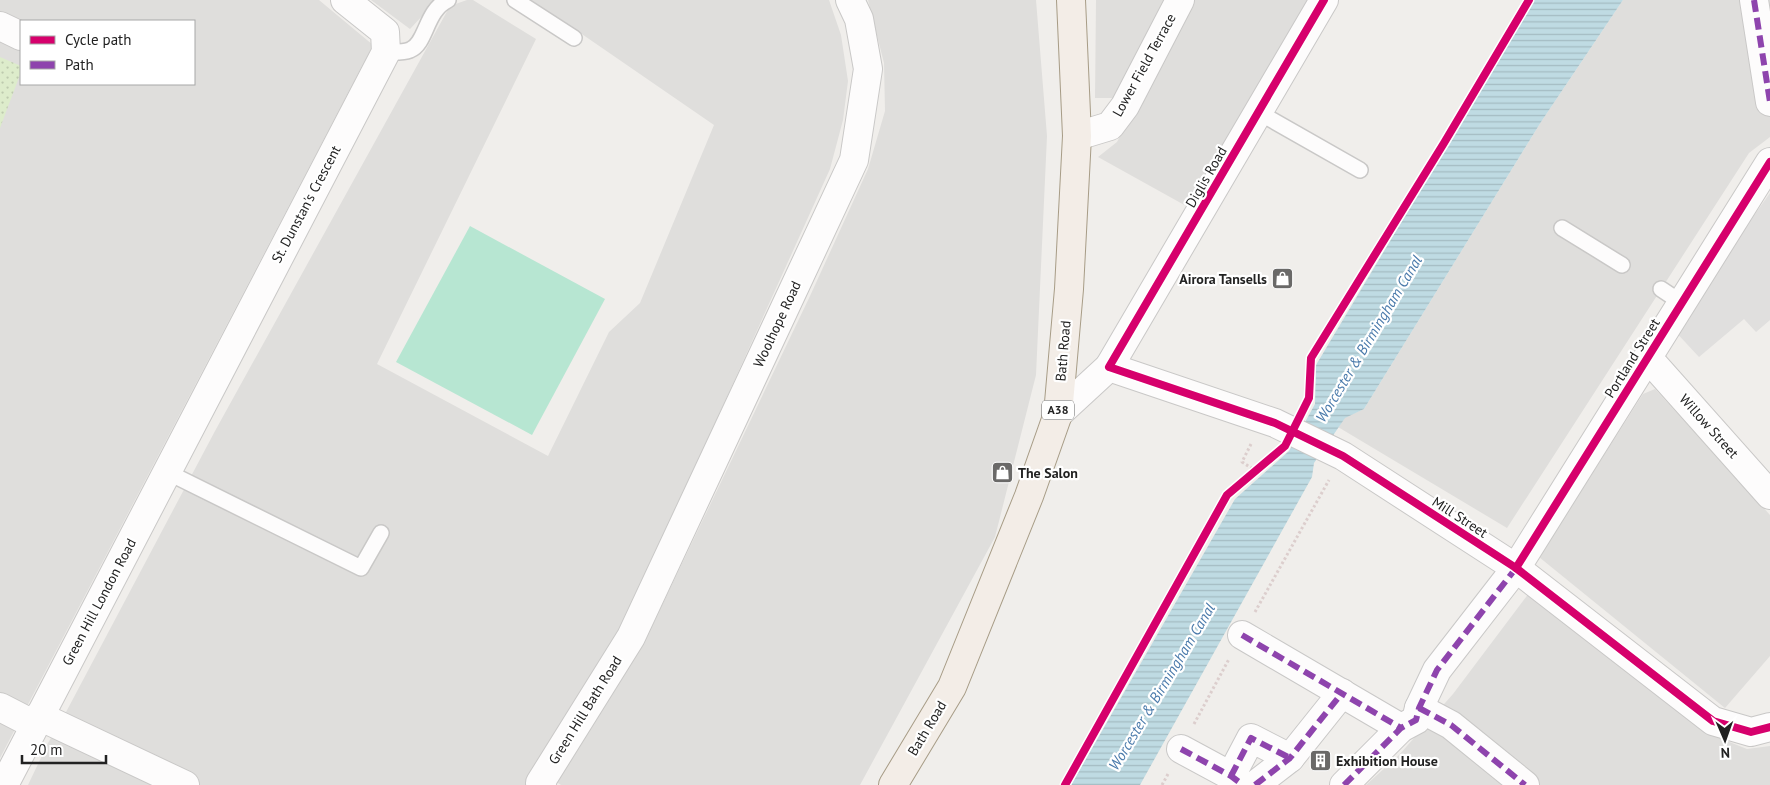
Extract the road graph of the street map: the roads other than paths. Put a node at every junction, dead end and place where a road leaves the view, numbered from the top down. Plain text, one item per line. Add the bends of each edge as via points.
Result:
1 (345, 0) edge
2 (448, 0) edge
3 (515, 0) edge
4 (850, 0) edge
5 (1071, 0) edge
6 (1180, 0) edge
7 (1324, 0) edge
8 (1754, 0) edge
9 (0, 26) edge
10 (20, 36) edge
11 (574, 38) dead end
12 (386, 52) junction
13 (1770, 102) edge
14 (1258, 112) junction
15 (1077, 136) junction
16 (1770, 162) edge
17 (1360, 170) dead end
18 (1562, 228) dead end
19 (1622, 265) dead end
20 (1648, 358) junction
21 (1109, 367) junction
22 (1058, 414) junction
23 (195, 419) joint
24 (167, 472) junction
25 (1770, 495) edge
26 (381, 533) dead end
27 (1516, 568) junction
28 (1242, 635) dead end
29 (631, 637) joint
30 (1342, 693) junction
31 (0, 707) edge
32 (1419, 708) junction
33 (37, 721) junction
34 (1770, 727) edge
35 (1401, 728) junction
36 (1181, 749) dead end
37 (1290, 758) junction
38 (1243, 782) edge
39 (540, 784) edge
40 (4, 785) edge
41 (185, 785) edge
42 (892, 785) edge
43 (1344, 785) edge
44 (1525, 785) edge

1 - 12 street via 384,32
2 - 12 lane via 427,23 420,42 412,49
3 - 11 lane
4 - 29 street, Woolhope Road via 859,19 868,70 854,160
5 - 15 main road, Bath Road / A38
6 - 15 street, Lower Field Terrace via 1125,106 1110,126
7 - 14 street, Diglis Road
8 - 13 street
9 - 10 street
12 - 23 street, St. Dunstan's Crescent
14 - 17 lane
14 - 21 street, Diglis Road
15 - 22 main road, Bath Road / A38
16 - 20 street, Portland Street via 1672,296
18 - 19 lane
20 - 25 street, Willow Street
20 - 27 street, Portland Street
21 - 22 street
21 - 27 street, Mill Street via 1270,421 1342,456
22 - 42 main road, Bath Road / A38 via 1029,496 952,687
23 - 24 street, Green Hill London Road
24 - 26 lane via 361,568
24 - 33 street, Green Hill London Road
27 - 32 street, Portland Street via 1437,670
27 - 34 street, Mill Street via 1713,721 1751,732
28 - 30 street
29 - 39 street, Green Hill Bath Road
30 - 35 street
30 - 37 street
31 - 33 street
32 - 35 street, Portland Street via 1416,720
32 - 44 street via 1451,725
33 - 40 street, Green Hill London Road
33 - 41 street
35 - 43 street, Portland Street
36 - 38 street
37 - 38 street
37 - 38 street via 1251,738

